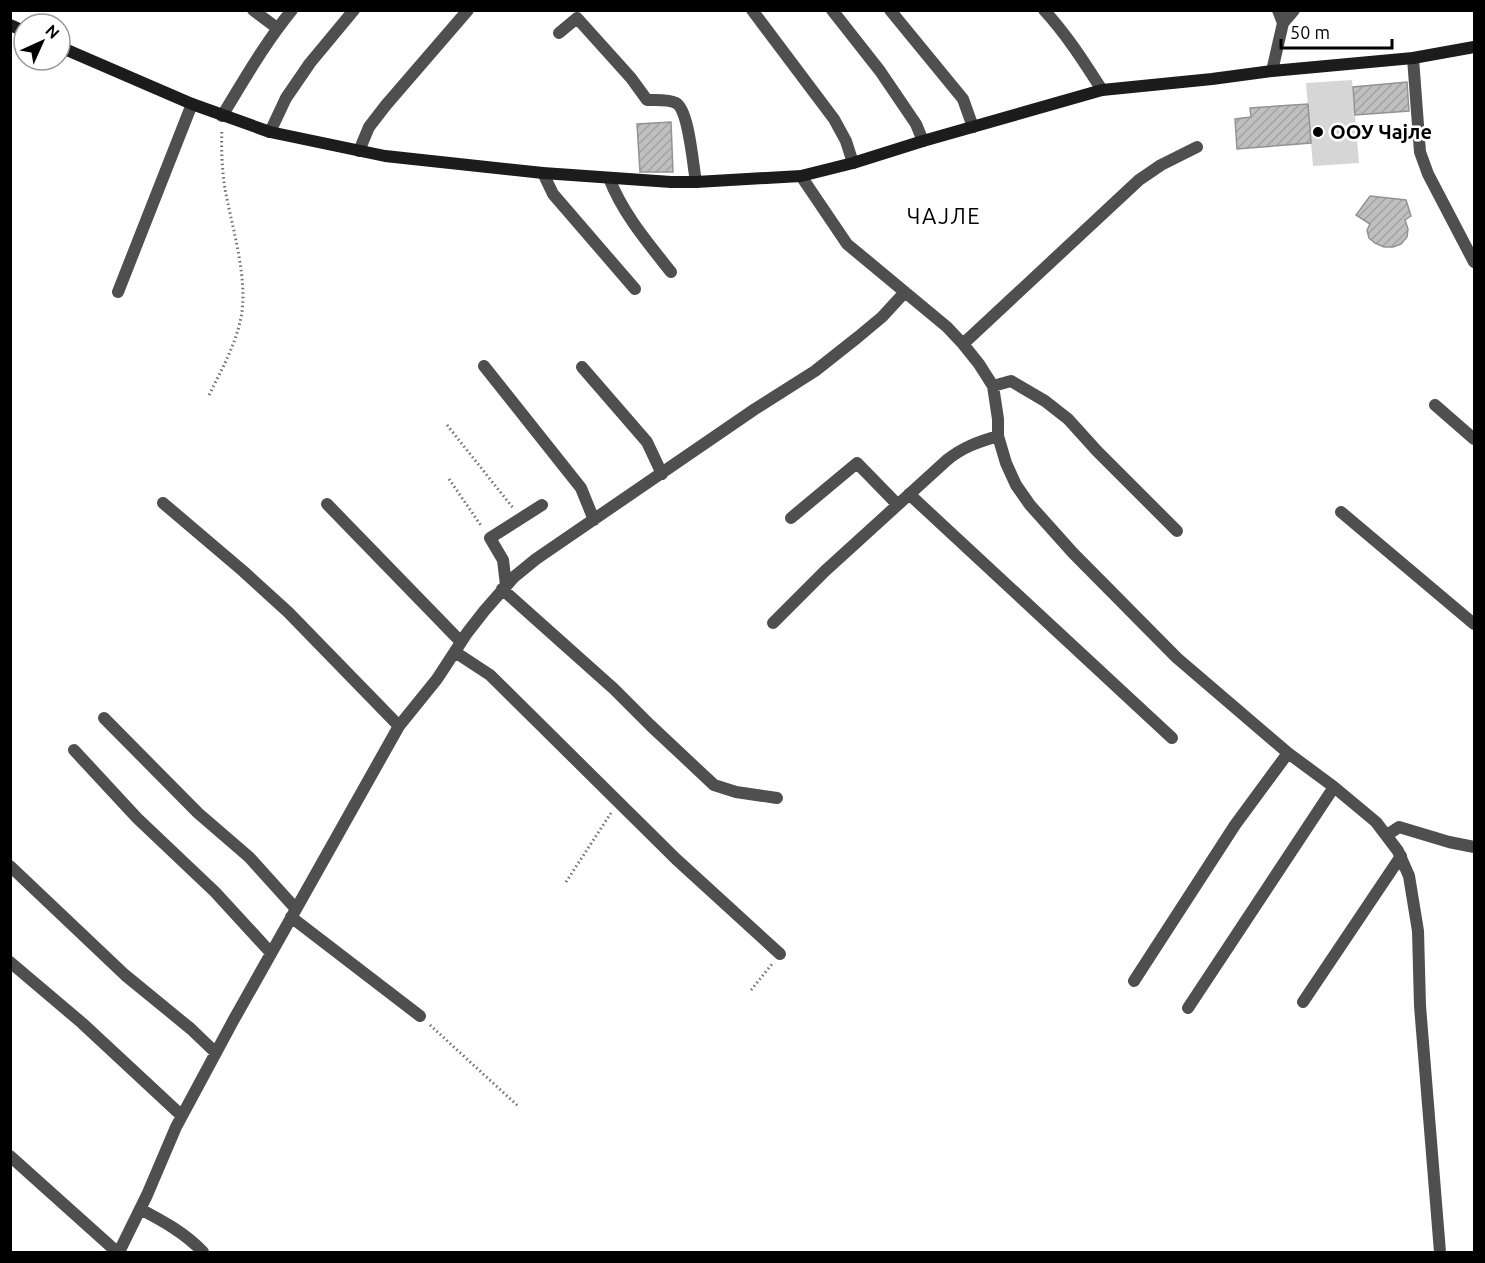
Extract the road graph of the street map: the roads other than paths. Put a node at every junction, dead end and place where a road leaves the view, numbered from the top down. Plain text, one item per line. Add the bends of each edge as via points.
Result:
1 (253, 10) edge
2 (292, 10) edge
3 (354, 10) edge
4 (468, 10) edge
5 (752, 10) edge
6 (832, 10) edge
7 (890, 10) edge
8 (1044, 10) edge
9 (1278, 10) edge
10 (1294, 10) edge
11 (1283, 23) junction
12 (277, 28) junction
13 (559, 33) dead end
14 (1474, 47) edge
15 (72, 52) edge
16 (1413, 58) junction
17 (1272, 71) junction
18 (1102, 90) junction
19 (192, 104) junction
20 (222, 116) junction
21 (974, 127) junction
22 (270, 132) junction
23 (923, 141) junction
24 (1197, 147) dead end
25 (358, 151) junction
26 (853, 163) junction
27 (543, 174) junction
28 (801, 176) junction
29 (609, 178) junction
30 (696, 182) junction
31 (1474, 262) edge
32 (671, 272) dead end
33 (635, 289) dead end
34 (118, 292) dead end
35 (905, 292) junction
36 (963, 344) junction
37 (484, 366) dead end
38 (582, 367) dead end
39 (993, 386) junction
40 (1435, 405) dead end
41 (998, 436) junction
42 (1474, 439) edge
43 (662, 474) junction
44 (909, 494) junction
45 (163, 503) dead end
46 (327, 504) dead end
47 (897, 504) junction
48 (542, 505) dead end
49 (1341, 512) dead end
50 (791, 518) dead end
51 (594, 520) junction
52 (1177, 531) dead end
53 (504, 587) junction
54 (773, 623) dead end
55 (1474, 624) edge
56 (458, 647) junction
57 (104, 718) dead end
58 (399, 726) junction
59 (1172, 738) dead end
60 (74, 750) dead end
61 (1288, 753) junction
62 (1334, 787) junction
63 (777, 798) dead end
64 (1387, 835) junction
65 (1474, 847) edge
66 (1401, 856) junction
67 (10, 866) edge
68 (293, 913) junction
69 (271, 953) junction
70 (780, 954) road end
71 (10, 962) edge
72 (1134, 981) dead end
73 (1303, 1002) dead end
74 (1188, 1008) dead end
75 (420, 1016) road end
76 (216, 1053) junction
77 (182, 1116) junction
78 (10, 1156) edge
79 (140, 1209) junction
80 (118, 1252) edge
81 (203, 1252) edge
82 (1440, 1252) edge

1 - 12 street
2 - 12 street
3 - 22 street via 310,63 286,98
4 - 25 street via 386,105 369,127
5 - 26 street via 834,119
6 - 23 street via 880,71
7 - 21 street via 963,99
8 - 18 street
9 - 11 street
10 - 11 street
11 - 17 street
12 - 20 street
13 - 30 street via 577,18 647,100 679,105 685,117
14 - 16 main road
15 - 19 main road
16 - 17 main road
16 - 31 street via 1420,152
17 - 18 main road
18 - 21 main road
19 - 20 main road
19 - 34 street
20 - 22 main road
21 - 23 main road
22 - 25 main road
23 - 26 main road
24 - 36 street via 1139,180
25 - 27 main road
26 - 28 main road
27 - 29 main road
27 - 33 street via 553,194
28 - 30 main road
28 - 35 street via 847,244
29 - 30 main road
29 - 32 street via 634,225
35 - 36 street
35 - 43 street via 882,317 838,353
36 - 39 street
37 - 51 street via 581,488
38 - 43 street via 647,442
39 - 41 street
39 - 52 street via 1011,381 1059,411
40 - 42 street
41 - 44 street via 958,451
41 - 61 street via 1016,484 1073,553 1177,658
43 - 51 street
44 - 47 street
44 - 59 street
45 - 58 street via 288,612
46 - 56 street
47 - 50 street via 857,463
47 - 54 street
48 - 53 street via 490,538 503,560
49 - 55 street
51 - 53 street
53 - 56 street
53 - 63 street via 714,785
56 - 58 street
56 - 70 street via 676,859
57 - 68 street via 198,813 249,858
58 - 68 street
60 - 69 street
61 - 62 street
61 - 72 street via 1234,825
62 - 64 street
62 - 74 street
64 - 65 street via 1399,827
64 - 66 street
66 - 73 street
66 - 82 street via 1418,931 1420,1006
67 - 76 street via 125,975
68 - 69 street
68 - 75 street
69 - 76 street
71 - 77 street
76 - 77 street
77 - 79 street
78 - 80 street
79 - 80 street
79 - 81 street via 166,1222

